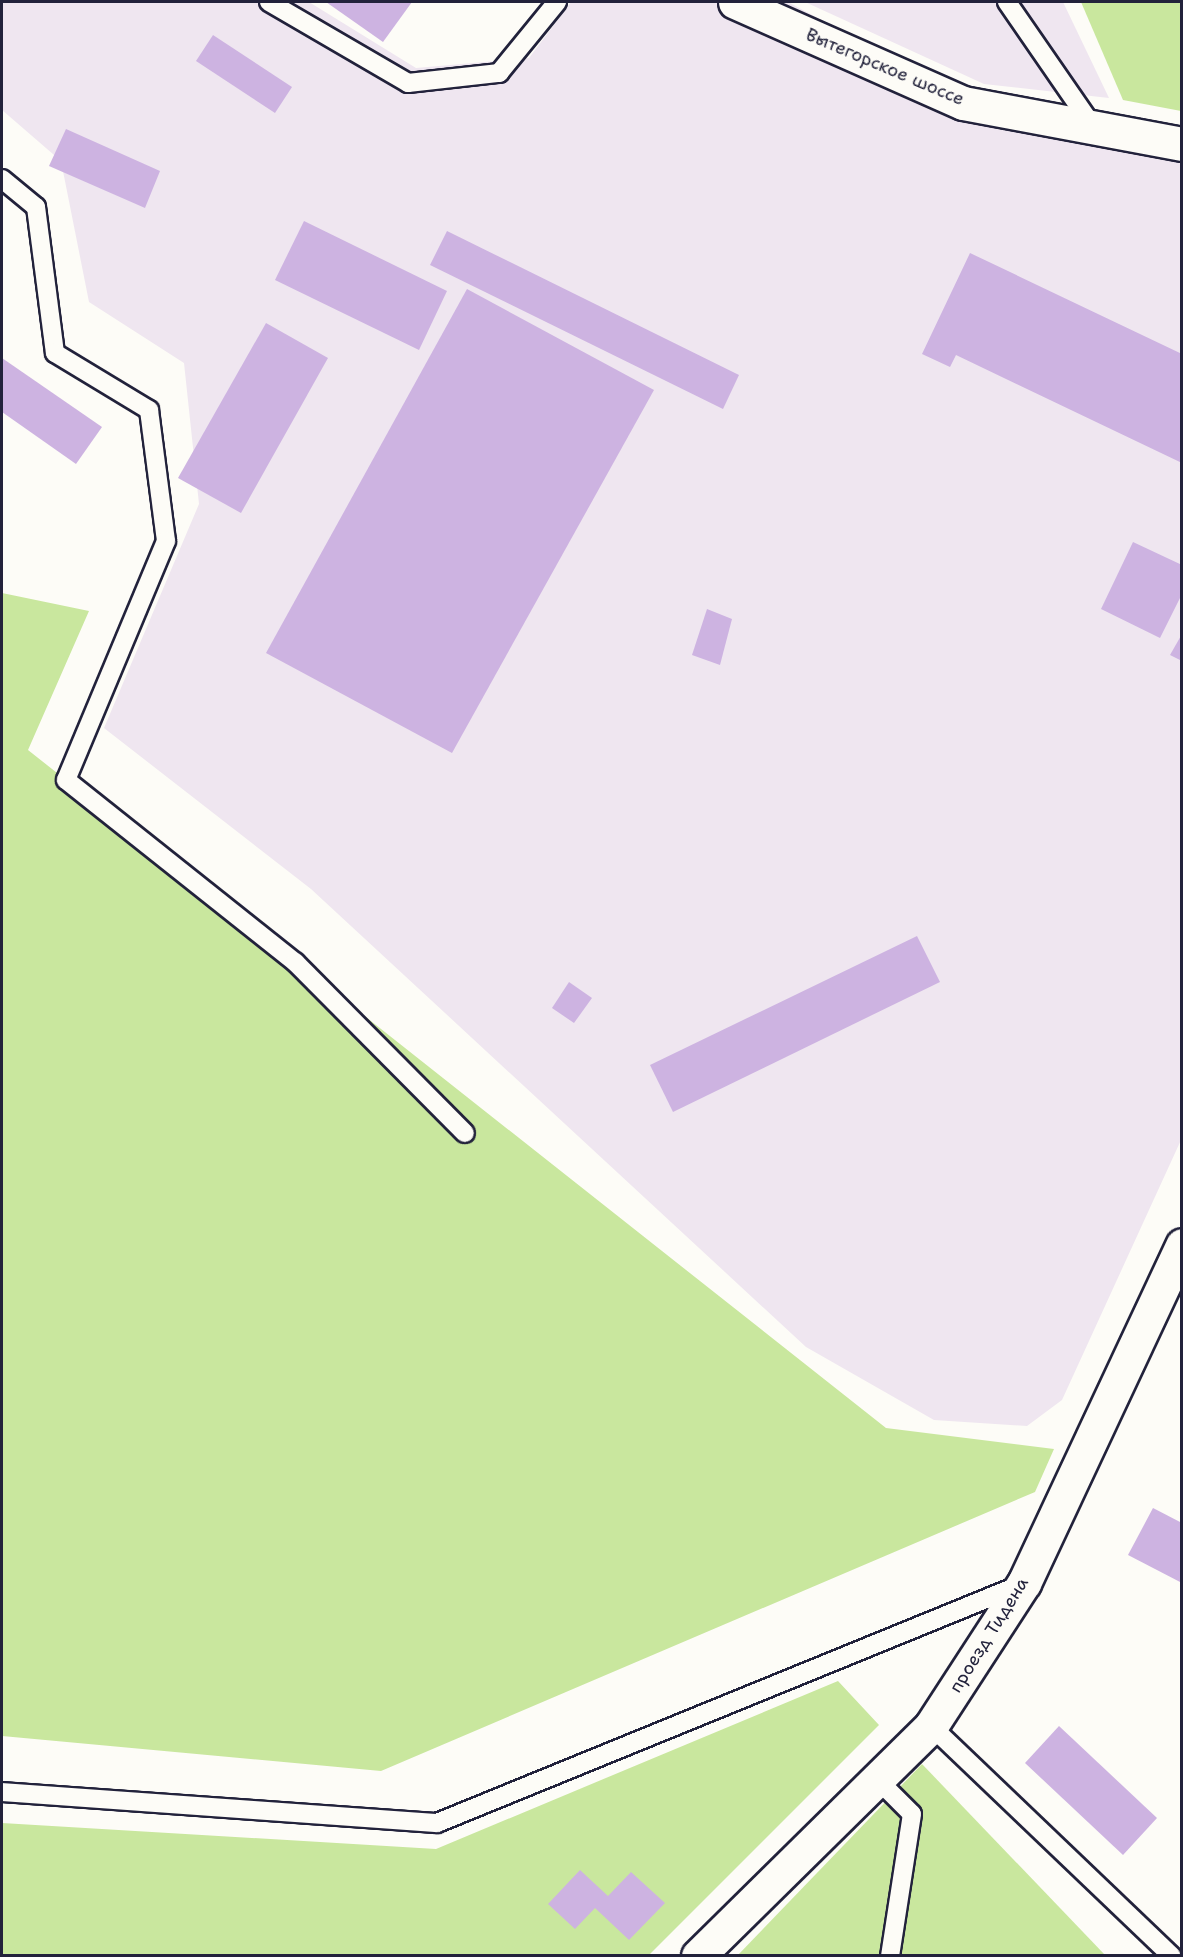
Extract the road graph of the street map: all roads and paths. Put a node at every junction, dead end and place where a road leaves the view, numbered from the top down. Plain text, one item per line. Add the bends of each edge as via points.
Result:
1 (269, 2) edge
2 (557, 2) edge
3 (735, 2) edge
4 (1007, 2) edge
5 (1095, 129) junction
6 (1182, 144) edge
7 (2, 179) edge
8 (465, 1133) dead end
9 (1182, 1245) edge
10 (1024, 1583) junction
11 (931, 1726) junction
12 (877, 1779) junction
13 (2, 1792) edge
14 (698, 1956) edge
15 (890, 1956) edge
16 (1172, 1956) edge

1 - 2 lane via 408,83 499,73
3 - 5 street, Вытегорское шоссе via 963,103
4 - 5 lane
5 - 6 street, Вытегорское шоссе
7 - 8 lane via 36,207 56,353 149,410 166,541 66,780 295,962
9 - 10 street, проезд Тидена
10 - 11 street, проезд Тидена
10 - 13 lane via 437,1823
11 - 12 street, проезд Тидена
11 - 16 lane
12 - 14 street, проезд Тидена
12 - 15 lane via 912,1814

